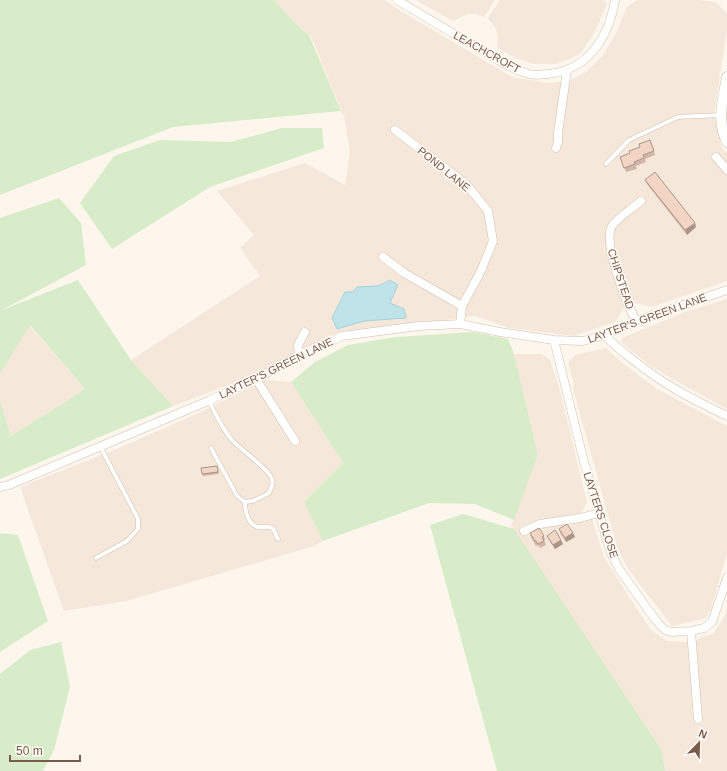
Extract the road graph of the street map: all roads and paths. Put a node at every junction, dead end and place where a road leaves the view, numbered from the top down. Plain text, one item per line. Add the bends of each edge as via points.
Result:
1 (397, 0) edge
2 (615, 0) edge
3 (567, 70) junction
4 (727, 77) edge
5 (720, 115) junction
6 (395, 130) dead end
7 (727, 142) edge
8 (556, 148) dead end
9 (716, 157) dead end
10 (606, 164) dead end
11 (727, 170) edge
12 (641, 202) dead end
13 (383, 257) dead end
14 (727, 290) edge
15 (462, 306) junction
16 (636, 321) junction
17 (460, 324) junction
18 (304, 332) dead end
19 (605, 335) junction
20 (554, 340) junction
21 (299, 355) junction
22 (256, 379) junction
23 (208, 400) junction
24 (727, 416) edge
25 (295, 441) dead end
26 (100, 446) junction
27 (211, 448) dead end
28 (0, 486) edge
29 (245, 502) junction
30 (599, 513) junction
31 (524, 531) dead end
32 (278, 539) dead end
33 (96, 558) dead end
34 (727, 578) edge
35 (691, 631) junction
36 (698, 718) dead end

1 - 3 street, LEACHCROFT via 506,65 531,75
2 - 3 street, LEACHCROFT via 613,16 593,52 585,61
3 - 8 street
4 - 5 street
5 - 7 street
5 - 10 lane via 678,117 628,140
6 - 15 street, POND LANE via 466,184 488,211 493,241 481,271
9 - 11 street
12 - 16 street, CHIPSTEAD via 612,225 609,232 615,266
13 - 15 street via 404,273
14 - 16 street, LAYTER'S GREEN LANE
15 - 17 street, POND LANE
16 - 19 street, LAYTER'S GREEN LANE
17 - 20 street, LAYTER'S GREEN LANE
17 - 21 street, LAYTER'S GREEN LANE via 419,326 342,336
18 - 21 street via 298,345
19 - 20 street, LAYTER'S GREEN LANE via 583,341
19 - 24 street via 662,382
20 - 30 street, LAYTERS CLOSE
21 - 22 street, LAYTER'S GREEN LANE
22 - 23 street, LAYTER'S GREEN LANE
22 - 25 street
23 - 26 street, LAYTER'S GREEN LANE
23 - 29 lane via 224,430 272,478 273,485 269,493
26 - 28 street, LAYTER'S GREEN LANE via 9,485
26 - 33 lane via 138,519 138,529 127,541
27 - 29 lane via 237,496
29 - 32 lane via 251,523 256,527 273,529
30 - 31 street via 540,524
30 - 35 street, LAYTERS CLOSE via 611,553 619,569 658,624 672,632
34 - 35 street, LAYTERS CLOSE via 712,622 704,628
35 - 36 street

